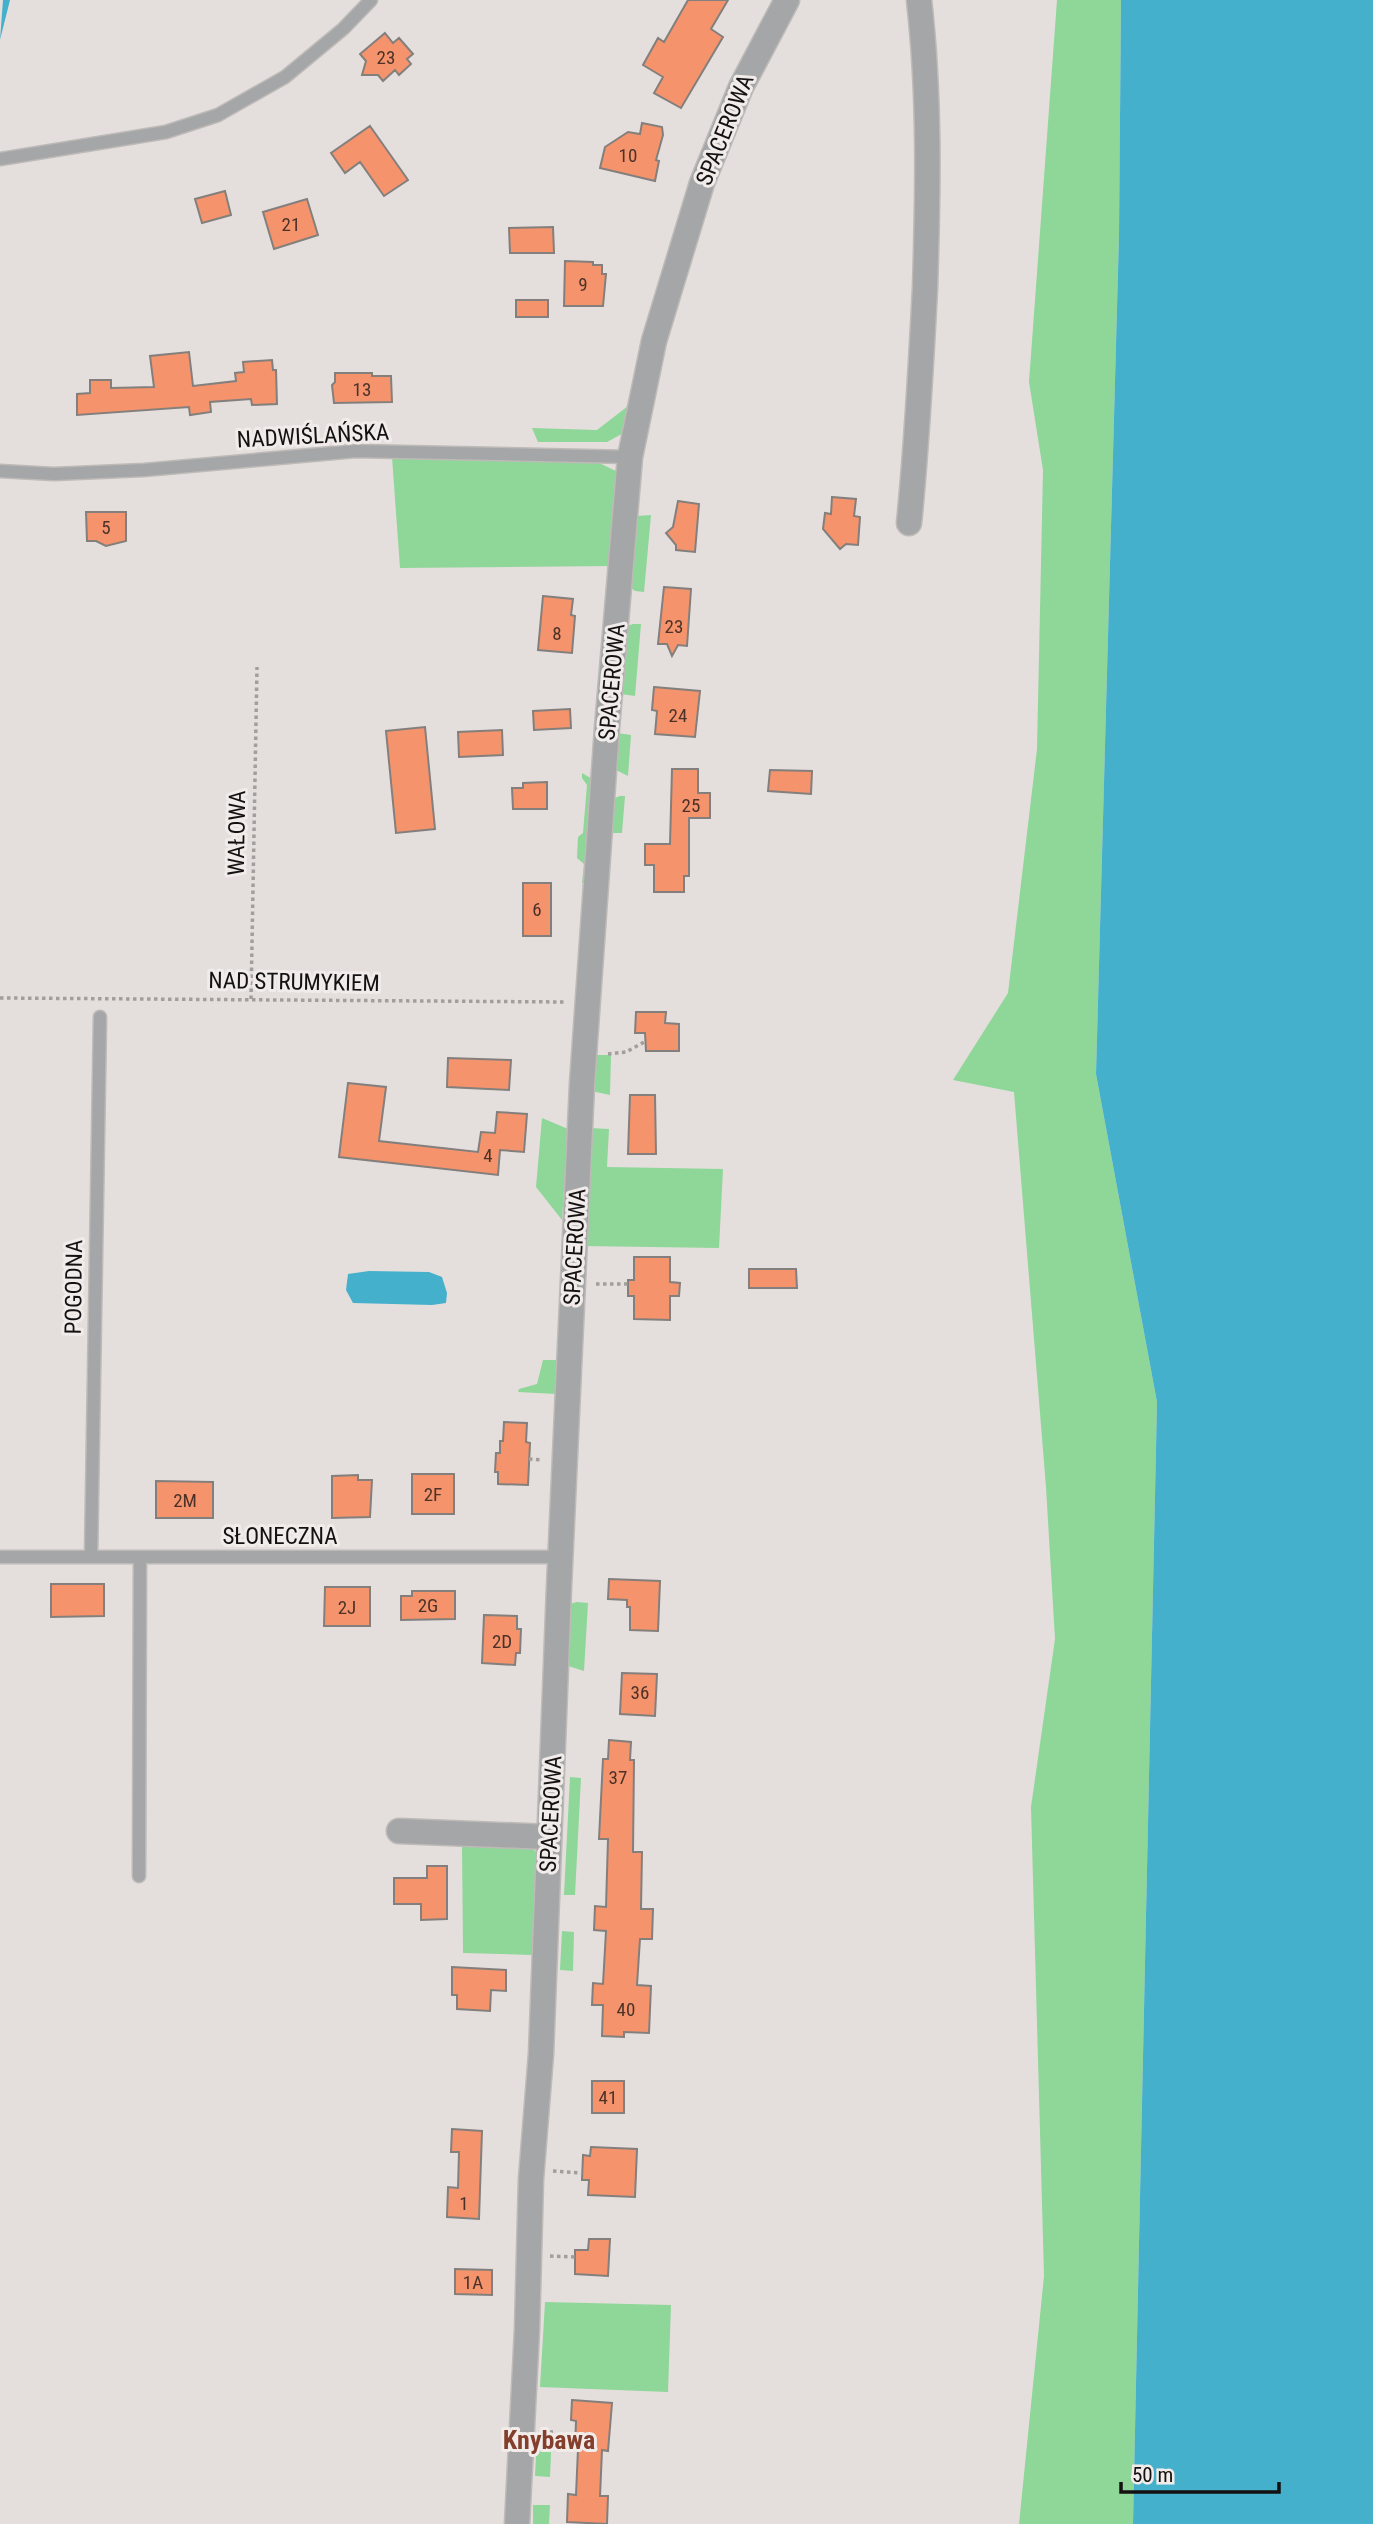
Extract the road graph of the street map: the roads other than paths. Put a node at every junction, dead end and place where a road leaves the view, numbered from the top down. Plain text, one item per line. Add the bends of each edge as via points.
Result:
1 (371, 0) edge
2 (787, 0) edge
3 (919, 0) edge
4 (0, 159) edge
5 (630, 457) junction
6 (0, 471) edge
7 (909, 523) dead end
8 (100, 1017) dead end
9 (0, 1557) edge
10 (90, 1557) junction
11 (560, 1557) junction
12 (140, 1558) junction
13 (399, 1831) dead end
14 (549, 1837) junction
15 (139, 1876) dead end
16 (517, 2524) edge

1 - 4 lane via 285,77 218,116 166,132
2 - 5 street, SPACEROWA via 741,87 702,183 654,341
3 - 7 street via 926,62 928,206 919,419
5 - 6 lane, NADWIŚLAŃSKA via 356,451 144,470
5 - 11 street, SPACEROWA via 584,1053
8 - 10 lane, POGODNA
9 - 10 lane, SŁONECZNA
10 - 12 lane, SŁONECZNA
11 - 12 lane, SŁONECZNA
11 - 14 street, SPACEROWA
12 - 15 lane
13 - 14 street
14 - 16 street, SPACEROWA

